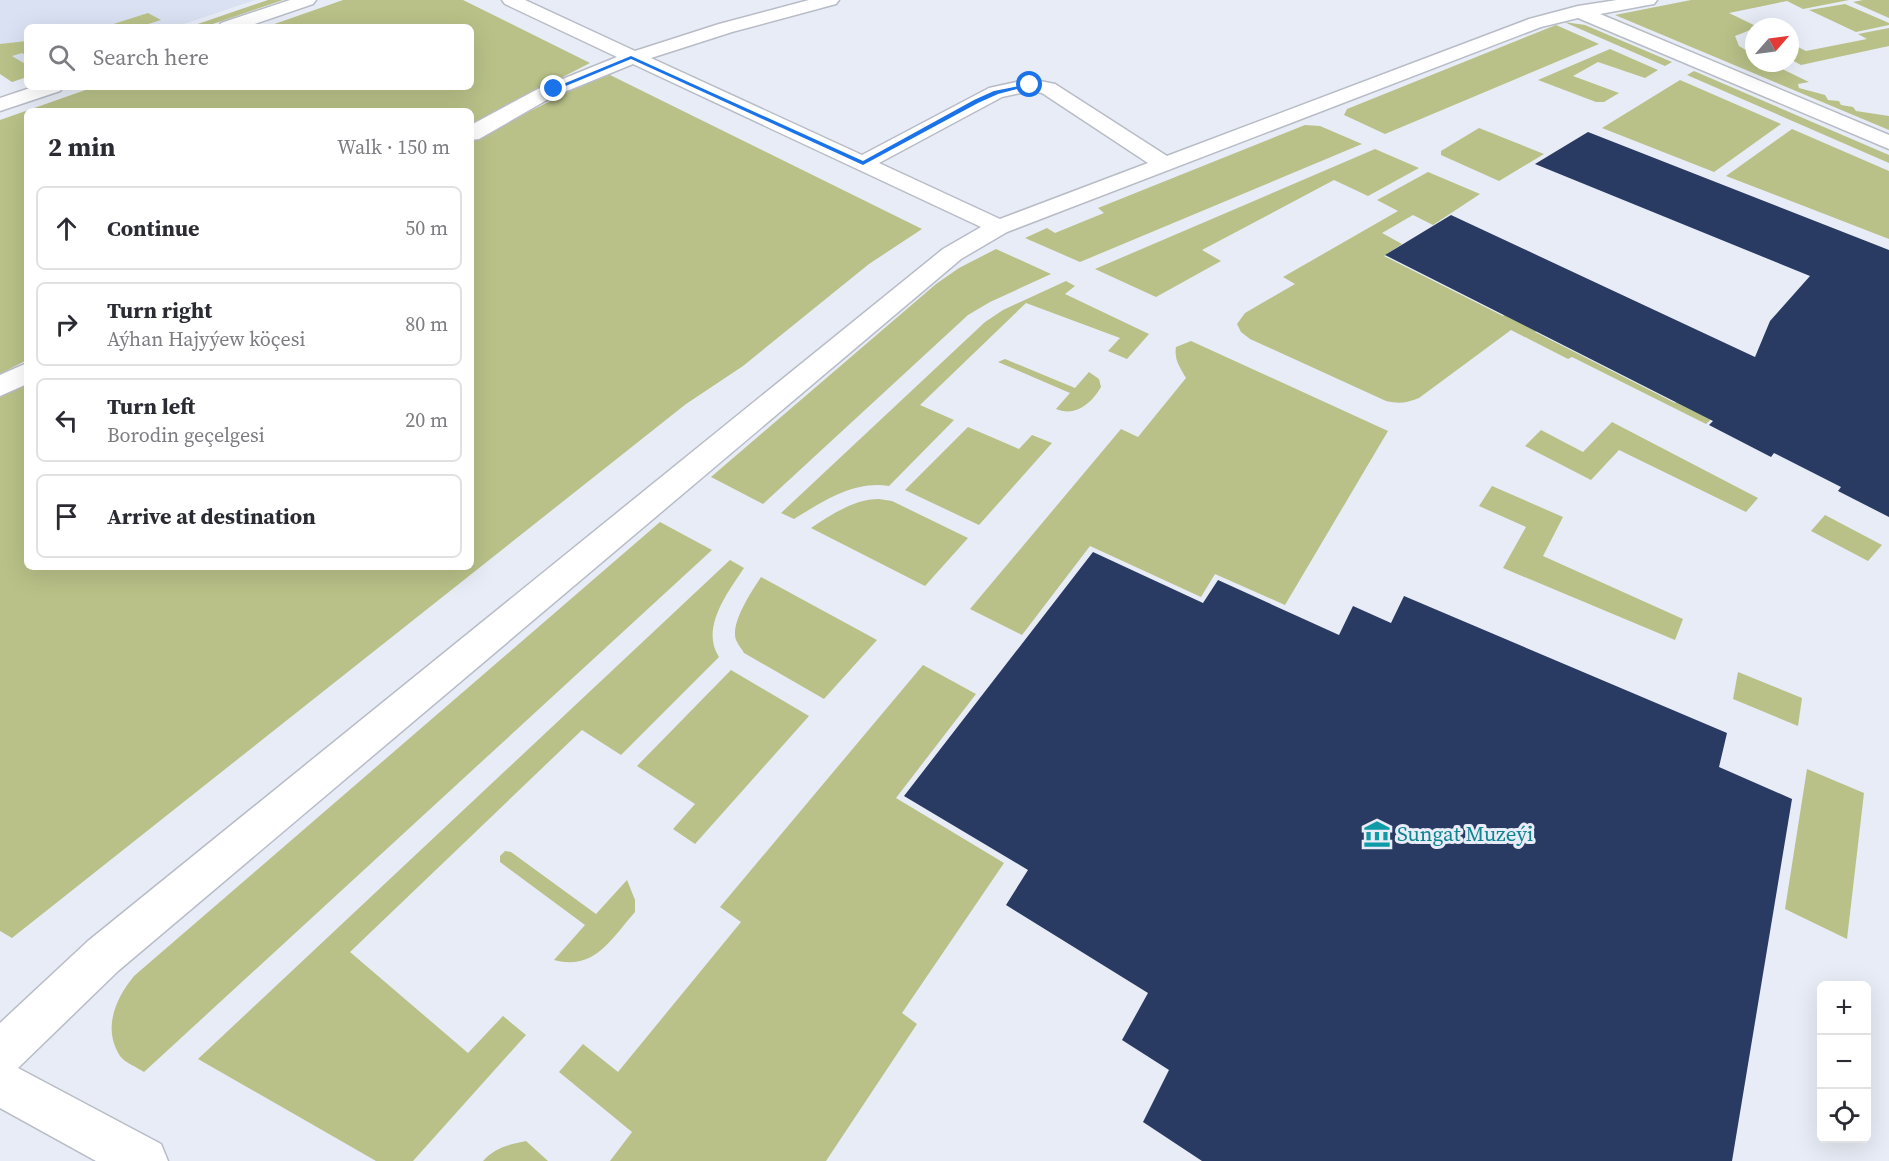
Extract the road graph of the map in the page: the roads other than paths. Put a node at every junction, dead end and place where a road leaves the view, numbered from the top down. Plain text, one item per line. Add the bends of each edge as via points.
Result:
1 (307, 0) edge
2 (511, 0) edge
3 (830, 0) edge
4 (1551, 0) edge
5 (1648, 0) edge
6 (1579, 12) junction
7 (237, 24) edge
8 (631, 57) junction
9 (44, 90) edge
10 (0, 105) edge
11 (474, 132) edge
12 (1889, 143) edge
13 (863, 163) junction
14 (1165, 164) junction
15 (999, 227) junction
16 (24, 374) edge
17 (0, 387) edge
18 (0, 1054) edge
19 (0, 1083) edge
20 (144, 1161) edge

1 - 7 street
2 - 8 street
3 - 8 street
4 - 6 street
5 - 6 street
6 - 12 street
6 - 14 street via 1535,23
8 - 11 street via 554,89
8 - 13 street
9 - 10 street
13 - 14 street via 976,101 1030,85 1048,88
13 - 15 street
14 - 15 street
15 - 18 street via 952,254 882,309 112,948
16 - 17 street
19 - 20 street

